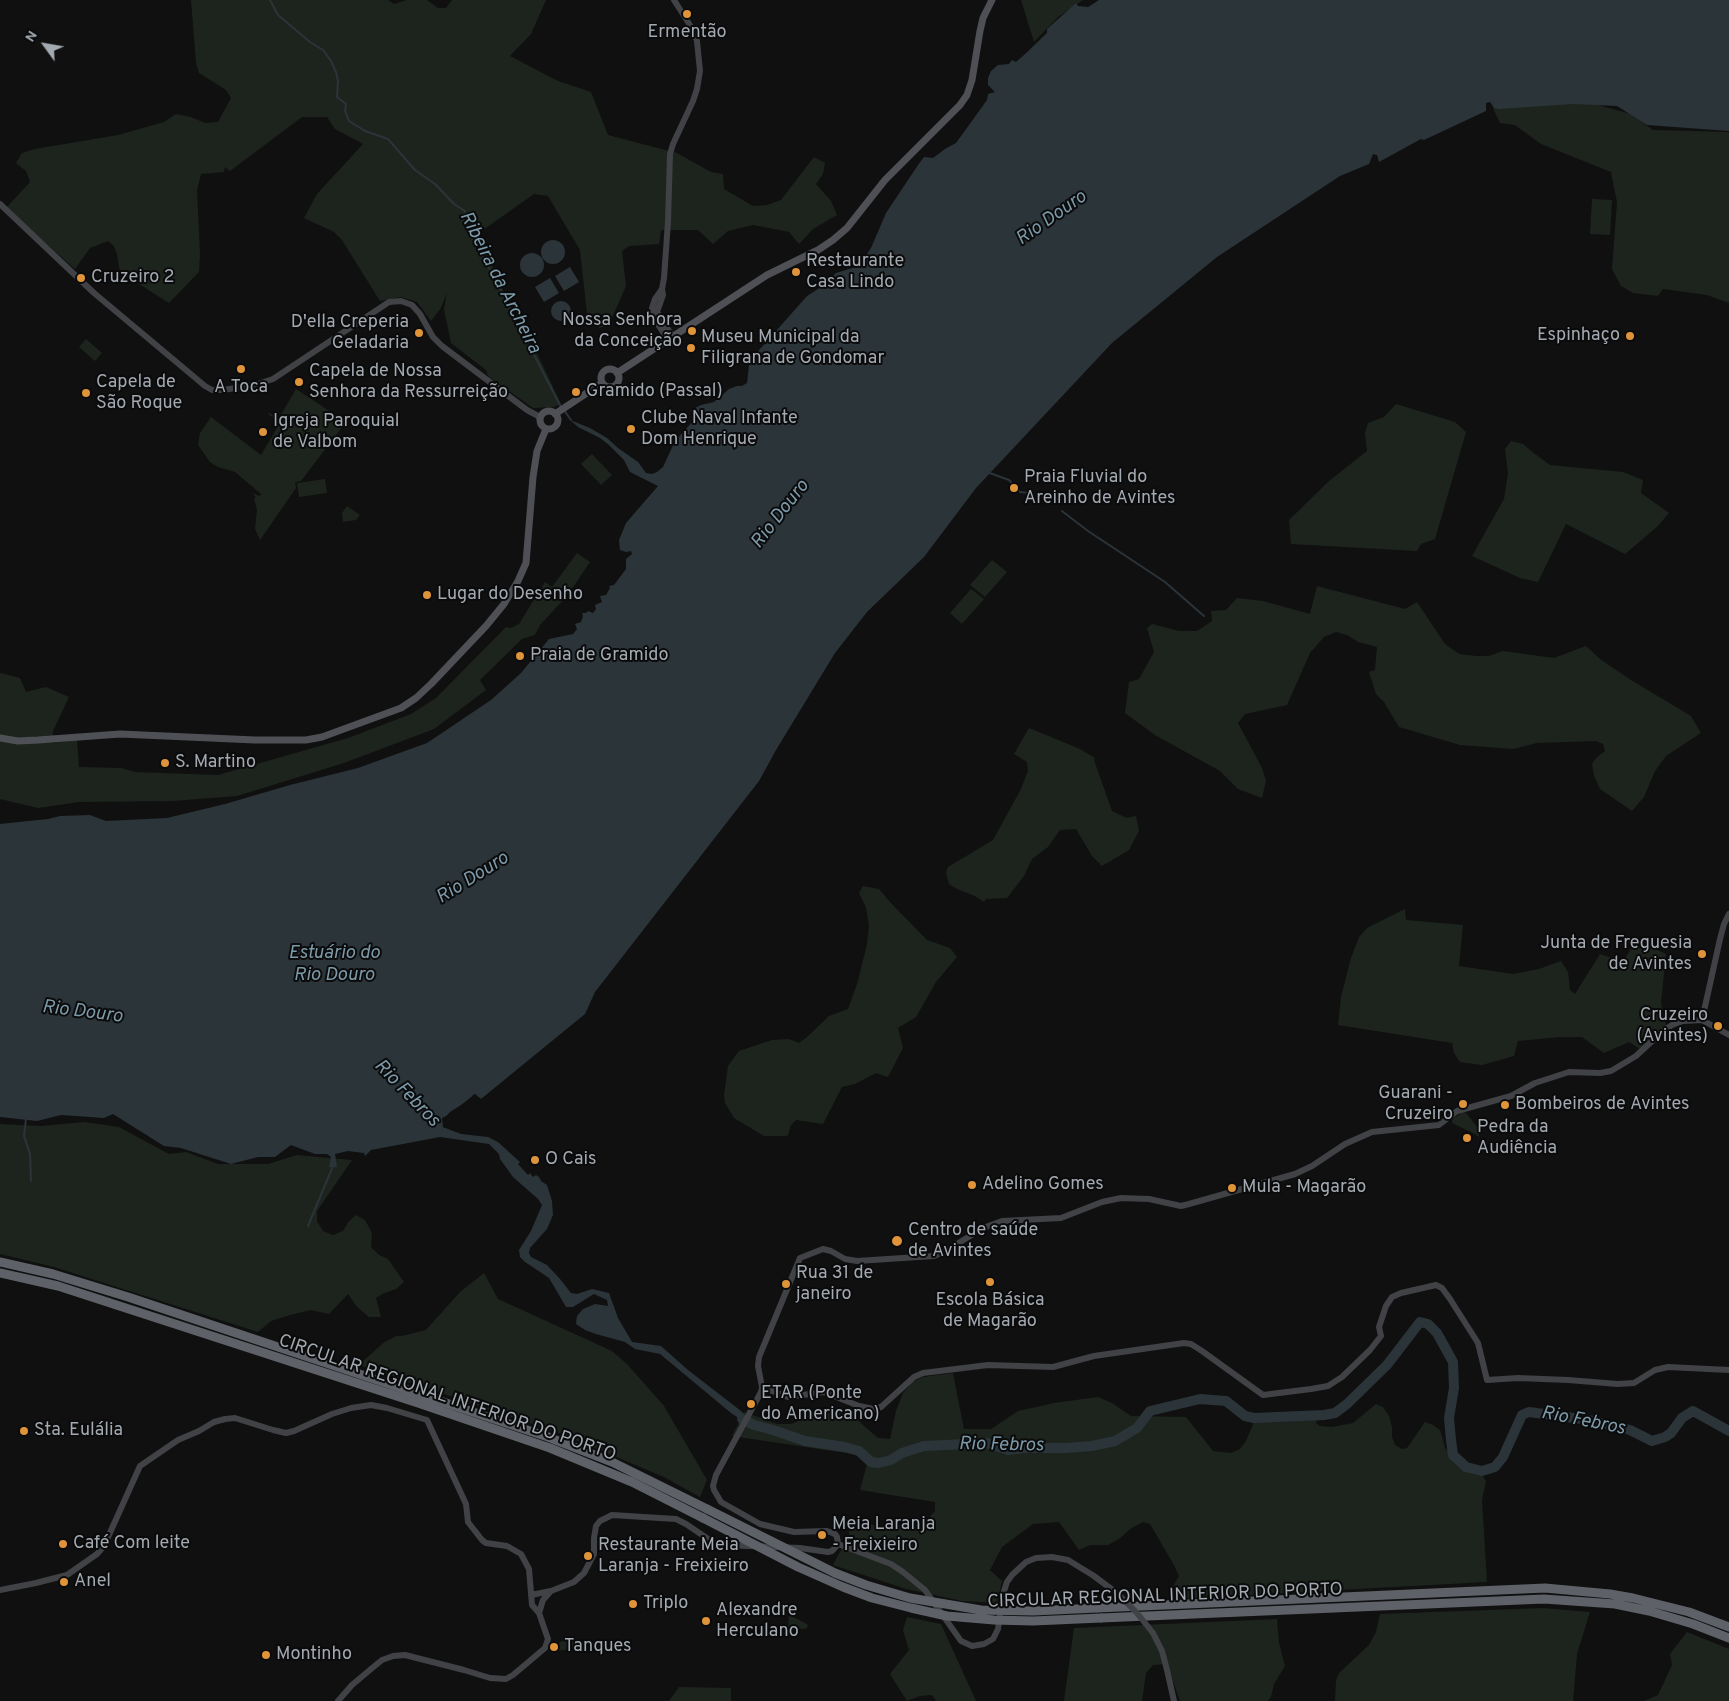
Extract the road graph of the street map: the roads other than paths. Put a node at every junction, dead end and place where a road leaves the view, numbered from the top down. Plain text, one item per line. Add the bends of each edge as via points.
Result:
1 (674, 0) edge
2 (992, 0) edge
3 (0, 204) edge
4 (670, 339) junction
5 (617, 373) junction
6 (602, 383) junction
7 (560, 410) junction
8 (540, 417) junction
9 (546, 429) junction
10 (0, 738) edge
11 (1729, 914) edge
12 (1699, 1020) junction
13 (1729, 1035) edge
14 (0, 1262) edge
15 (0, 1273) edge
16 (1729, 1370) edge
17 (762, 1387) junction
18 (838, 1544) junction
19 (0, 1590) edge
20 (551, 1592) junction
21 (531, 1595) junction
22 (539, 1613) junction
23 (1729, 1627) edge
24 (1729, 1638) edge
25 (338, 1701) edge
26 (1174, 1701) edge

1 - 4 street via 693,30 700,71 693,101 670,154 663,295 657,312
2 - 4 main road via 983,18 972,80 960,105 885,180 847,228 818,250 767,275
3 - 8 street via 94,293 205,386 218,391 273,379 389,302 401,301 412,305 433,338 442,346
4 - 5 main road
5 - 6 main road via 610,369 604,371
5 - 6 main road via 619,379 614,386
6 - 7 main road
7 - 8 main road via 544,412
7 - 9 main road via 556,426
8 - 9 main road via 541,425
9 - 10 main road via 537,451 526,563 518,580 486,626 431,684 401,708 306,740 120,734 18,741
11 - 12 street via 1720,939 1705,1010
12 - 13 street
12 - 17 street via 1672,1025 1636,1056 1612,1071 1569,1072 1535,1083 1511,1096 1457,1112 1440,1125 1372,1132 1290,1176 1189,1204 1181,1206 1149,1199 1122,1198 1056,1219 1002,1221 934,1256 857,1261 844,1259 828,1250 816,1250 800,1258 759,1358
14 - 23 highway, CIRCULAR REGIONAL INTERIOR DO PORTO, bridge via 53,1274 180,1314 548,1437 612,1462 836,1574 910,1598 981,1610 1033,1610 1545,1588 1626,1597 1689,1612
15 - 24 highway, CIRCULAR REGIONAL INTERIOR DO PORTO, bridge via 58,1286 579,1459 843,1587 872,1598 947,1616 1033,1621 1544,1599 1615,1604 1649,1611
16 - 17 street via 1668,1367 1655,1370 1634,1383 1618,1384 1526,1378 1487,1380 1478,1343 1450,1299 1436,1285 1392,1297 1380,1327 1381,1336 1370,1350 1342,1377 1328,1386 1311,1390 1263,1395 1202,1351 1184,1343 1094,1356 1053,1367 988,1366 923,1373 914,1377 881,1407 874,1409 824,1392 788,1397
17 - 18 street via 716,1475 713,1486 718,1499 763,1525 794,1532 831,1532
18 - 20 street via 828,1552 723,1545 714,1543 676,1519 612,1515 596,1526 594,1554 584,1573 574,1582
18 - 26 street, bridge via 891,1564 903,1572 925,1590 961,1641 972,1646 993,1639 998,1629 1003,1594 1012,1574 1036,1558 1052,1556 1068,1560 1118,1594 1153,1633 1162,1652
19 - 21 street via 62,1576 97,1554 104,1546 142,1464 178,1440 214,1422 225,1418 241,1419 286,1432 332,1414 371,1405 427,1420 466,1504 468,1522 486,1543 507,1546 521,1554 529,1569
20 - 21 street
20 - 22 street via 543,1600
21 - 22 street via 532,1605
22 - 25 street via 548,1639 545,1648 506,1679 393,1656 382,1660

